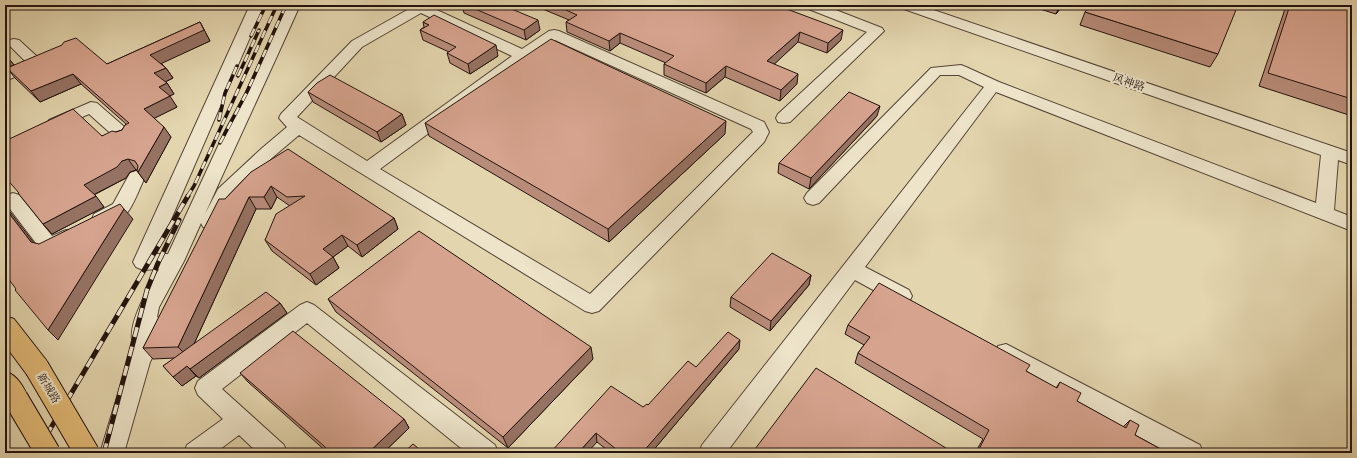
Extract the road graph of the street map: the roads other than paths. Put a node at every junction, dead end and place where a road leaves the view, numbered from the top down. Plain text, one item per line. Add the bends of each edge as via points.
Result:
1 (256, 5) edge
2 (293, 5) edge
3 (811, 5) edge
4 (908, 5) edge
5 (14, 43) dead end
6 (523, 55) junction
7 (50, 57) edge
8 (36, 63) junction
9 (5, 76) edge
10 (993, 85) junction
11 (784, 118) dead end
12 (298, 127) junction
13 (41, 131) edge
14 (123, 135) edge
15 (1330, 152) junction
16 (1352, 159) edge
17 (368, 169) junction
18 (136, 177) edge
19 (8, 198) edge
20 (813, 198) dead end
21 (1324, 213) junction
22 (1352, 224) edge
23 (174, 261) junction
24 (852, 269) junction
25 (921, 307) edge
26 (5, 326) edge
27 (990, 344) edge
28 (139, 361) junction
29 (10, 391) edge
30 (240, 420) junction
31 (48, 453) edge
32 (87, 453) edge
33 (112, 453) edge
34 (196, 453) edge
35 (275, 453) edge
36 (486, 453) edge
37 (711, 453) edge
38 (1191, 453) edge

1 - 23 street via 143,262
2 - 23 street
3 - 11 street via 877,31
4 - 15 street, 风神路
5 - 8 street
6 - 12 street via 421,8 356,44 287,118
6 - 17 street
6 - 17 street via 554,34 758,126 761,132 758,138 592,305
7 - 8 street
8 - 9 street
10 - 20 street via 961,70 936,71
10 - 21 street
10 - 24 street
12 - 17 street
12 - 28 street via 224,194
13 - 14 street via 91,107
15 - 16 street, 风神路
15 - 21 street
18 - 19 street via 120,209 49,246
21 - 22 street
23 - 28 street via 149,307
24 - 25 street
24 - 37 street
26 - 32 main road, 新城路, bridge via 37,368
27 - 38 street
28 - 33 street
29 - 31 main road, bridge
30 - 34 street
30 - 35 street
30 - 36 street via 206,388 307,311

